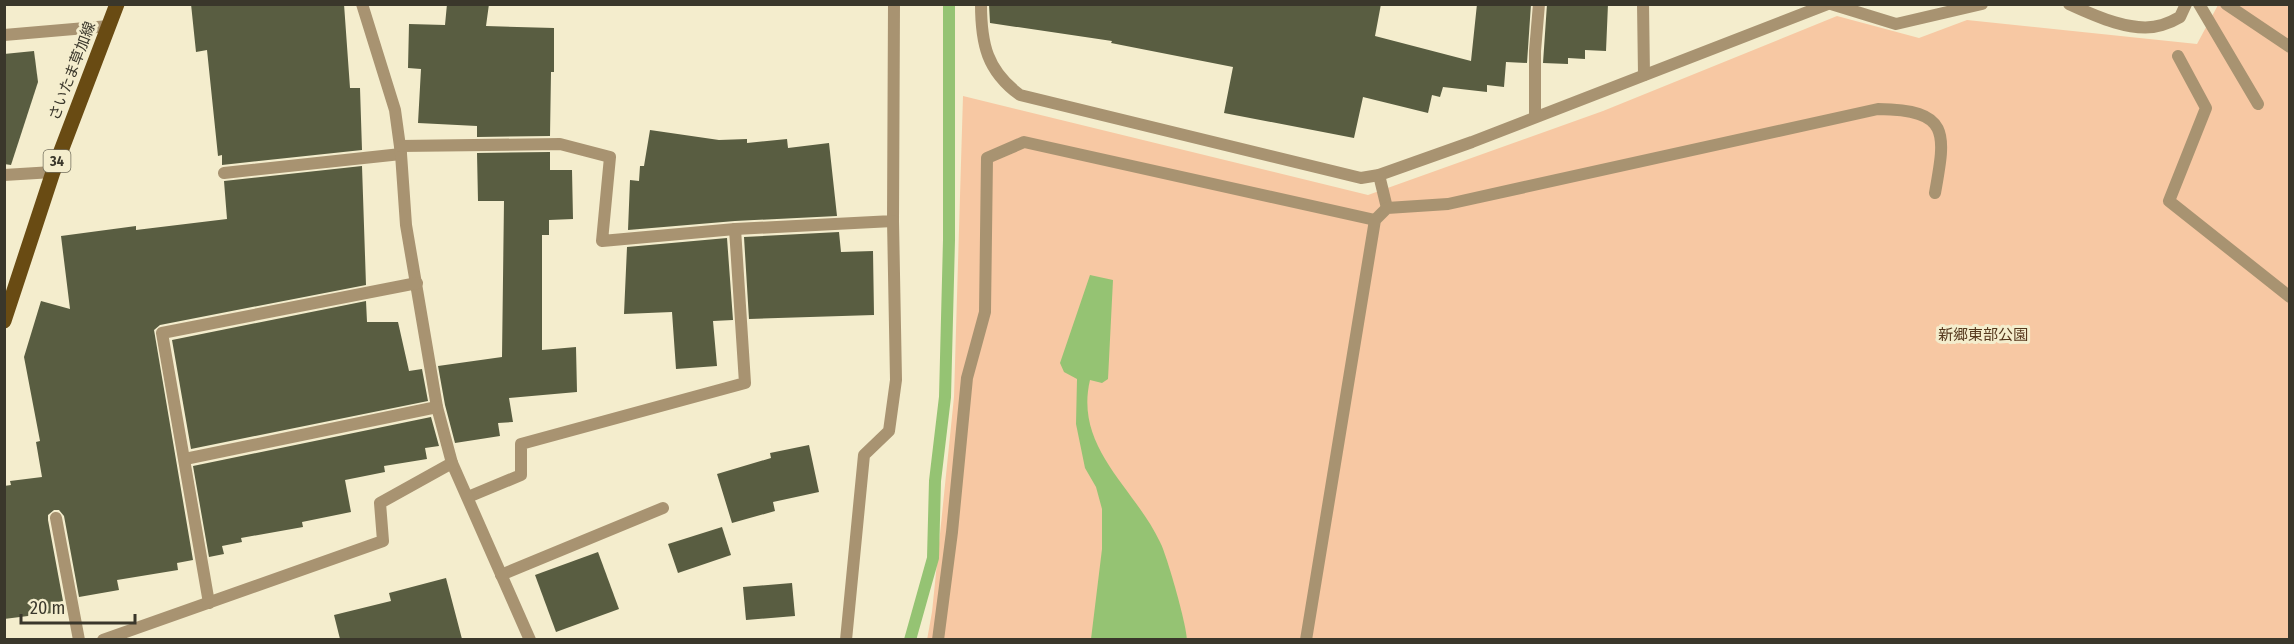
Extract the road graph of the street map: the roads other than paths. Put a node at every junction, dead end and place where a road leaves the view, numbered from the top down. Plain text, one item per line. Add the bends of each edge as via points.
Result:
1 (117, 4) edge
2 (362, 4) edge
3 (894, 4) edge
4 (981, 4) edge
5 (1539, 4) edge
6 (1643, 4) edge
7 (1829, 4) edge
8 (1982, 4) edge
9 (2069, 4) edge
10 (2186, 4) edge
11 (2199, 4) edge
12 (2226, 4) edge
13 (109, 26) junction
14 (4, 35) edge
15 (2289, 47) edge
16 (2178, 56) dead end
17 (1644, 75) junction
18 (2258, 104) dead end
19 (1535, 117) junction
20 (401, 150) junction
21 (53, 172) junction
22 (224, 173) dead end
23 (4, 175) edge
24 (1379, 175) junction
25 (1935, 193) dead end
26 (1387, 208) junction
27 (1375, 220) junction
28 (893, 221) junction
29 (735, 230) junction
30 (417, 283) junction
31 (2289, 297) edge
32 (4, 321) edge
33 (437, 407) junction
34 (185, 459) junction
35 (452, 462) junction
36 (468, 497) junction
37 (663, 508) dead end
38 (56, 518) dead end
39 (501, 575) junction
40 (209, 603) junction
41 (79, 639) edge
42 (103, 639) edge
43 (530, 639) edge
44 (846, 639) edge
45 (938, 639) edge
46 (1306, 639) edge

1 - 13 main road, さいたま草加線 / 34
2 - 20 street via 395,110
3 - 28 street
4 - 24 street via 986,51 996,73 1020,95 1362,178
5 - 19 street
6 - 17 street
7 - 8 street via 1896,24
7 - 17 street
9 - 10 street via 2101,19 2146,28 2180,17
11 - 18 street
12 - 15 street
13 - 14 street
13 - 21 main road, さいたま草加線 / 34
16 - 31 street via 2206,108 2169,201
17 - 19 street
19 - 24 street
20 - 22 street
20 - 29 street via 560,144 610,157 602,241
20 - 30 street via 406,225
21 - 23 street
21 - 32 main road, さいたま草加線 / 34
24 - 26 street
25 - 26 street via 1943,152 1940,131 1930,118 1900,109 1878,109 1448,204
26 - 27 street
27 - 45 street via 1024,142 987,158 985,312 967,378
27 - 46 street
28 - 29 street
28 - 44 street via 896,380 889,431 864,455
29 - 36 street via 745,383 521,444 521,475
30 - 33 street
30 - 34 street via 162,333
33 - 34 street
33 - 35 street
34 - 40 street
35 - 36 street
35 - 40 street via 380,503 382,541
36 - 39 street
37 - 39 street
38 - 41 street
39 - 43 street
40 - 42 street

